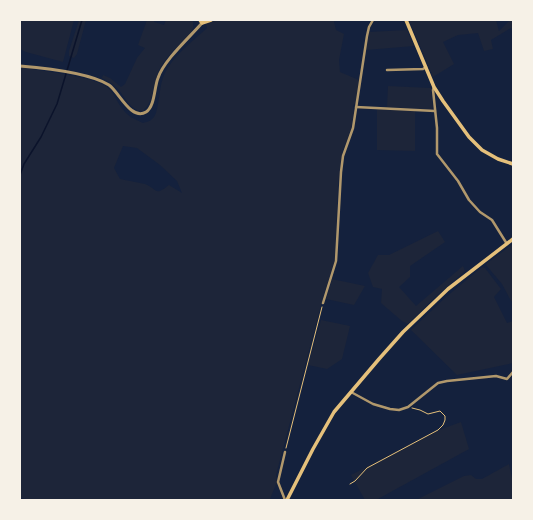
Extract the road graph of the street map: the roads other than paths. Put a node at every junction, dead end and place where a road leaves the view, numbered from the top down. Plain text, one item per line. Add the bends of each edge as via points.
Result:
1 (211, 20) edge
2 (374, 20) edge
3 (406, 20) edge
4 (201, 22) edge
5 (20, 66) edge
6 (426, 67) junction
7 (387, 70) dead end
8 (434, 87) junction
9 (356, 106) junction
10 (435, 111) junction
11 (513, 164) edge
12 (513, 239) edge
13 (507, 244) junction
14 (323, 303) road end
15 (513, 372) edge
16 (351, 392) junction
17 (285, 452) road end
18 (286, 500) edge

1 - 4 main road
2 - 9 street via 367,36
3 - 6 main road
4 - 5 street via 164,66 158,77 151,106 140,114 134,112 113,88 104,82 90,77
6 - 7 street
6 - 8 main road
8 - 10 street via 432,90
8 - 11 main road via 475,144 498,159
9 - 10 street
9 - 14 street via 353,128 343,156 336,261
10 - 13 street via 437,154 469,200 492,220
12 - 13 main road
13 - 16 main road via 448,289 403,332
15 - 16 street via 507,378 489,376 447,381 438,384 408,407 399,410 373,404
16 - 18 main road via 334,412
17 - 18 street via 278,482

